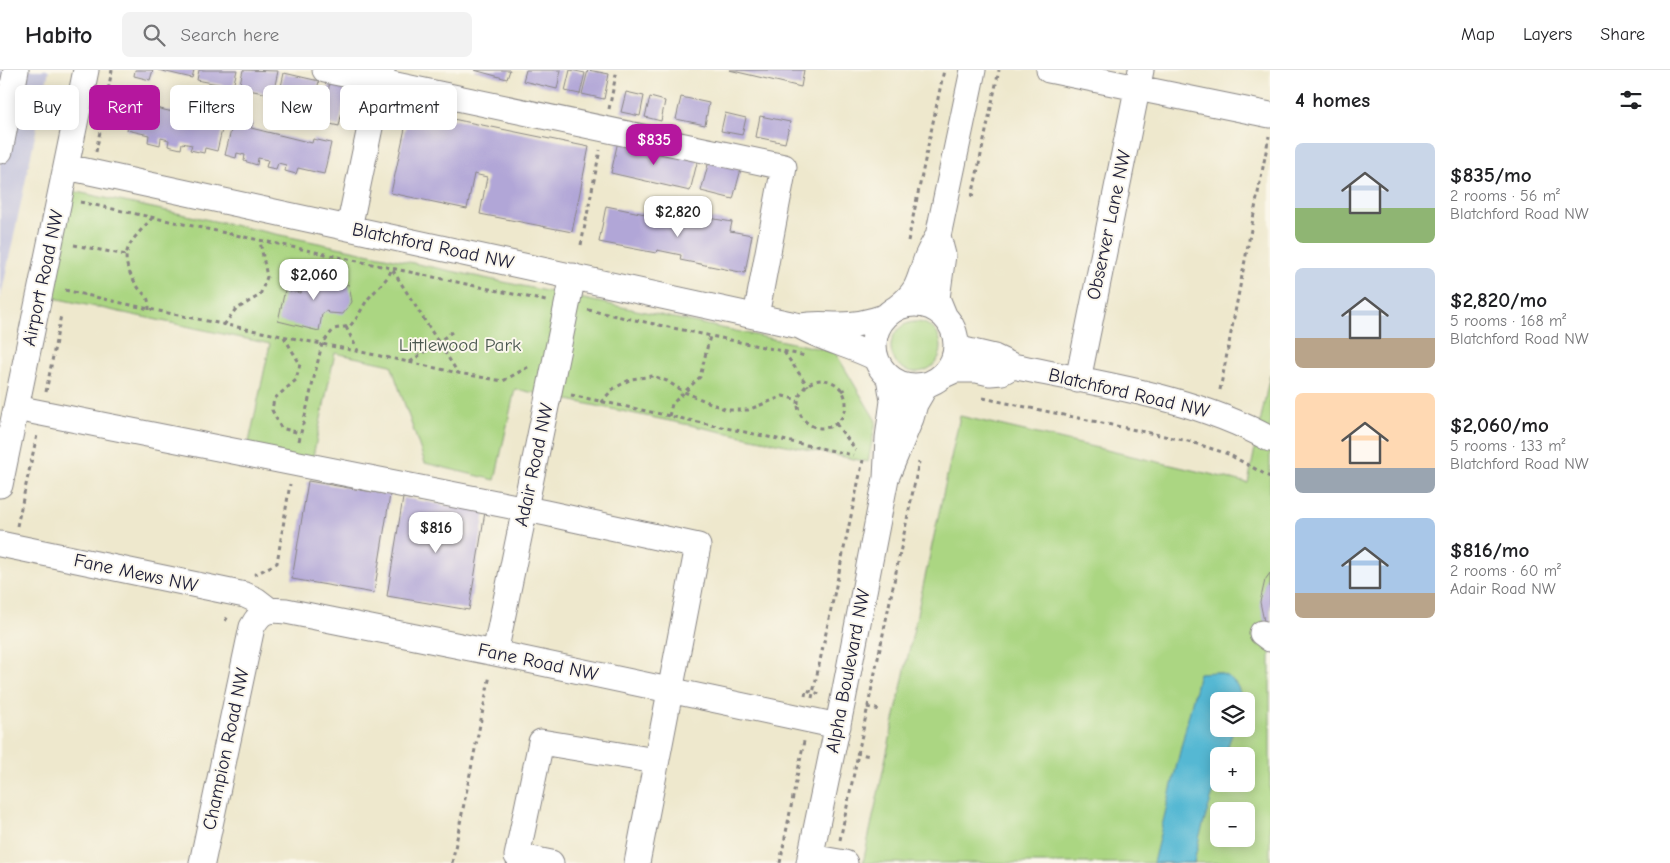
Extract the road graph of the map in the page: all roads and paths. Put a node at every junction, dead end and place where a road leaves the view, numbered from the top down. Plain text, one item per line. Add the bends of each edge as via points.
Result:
1 (16, 70) edge
2 (86, 70) edge
3 (112, 70) edge
4 (325, 70) edge
5 (617, 70) edge
6 (944, 70) edge
7 (974, 70) edge
8 (999, 70) edge
9 (1049, 70) edge
10 (381, 76) edge
11 (1139, 79) edge
12 (608, 114) dead end
13 (1270, 115) edge
14 (1270, 133) edge
15 (100, 138) dead end
16 (602, 142) dead end
17 (0, 152) edge
18 (67, 167) junction
19 (72, 201) junction
20 (970, 205) dead end
21 (82, 212) dead end
22 (152, 218) junction
23 (349, 228) junction
24 (938, 236) junction
25 (76, 237) dead end
26 (260, 240) junction
27 (908, 242) dead end
28 (74, 245) junction
29 (581, 246) dead end
30 (73, 254) dead end
31 (126, 255) junction
32 (392, 268) junction
33 (573, 276) junction
34 (67, 281) dead end
35 (65, 290) junction
36 (64, 300) dead end
37 (549, 302) dead end
38 (62, 309) dead end
39 (582, 309) dead end
40 (149, 310) junction
41 (891, 312) junction
42 (944, 315) junction
43 (756, 316) junction
44 (224, 325) junction
45 (800, 326) junction
46 (346, 327) junction
47 (452, 332) dead end
48 (284, 336) junction
49 (710, 336) junction
50 (438, 342) junction
51 (322, 344) junction
52 (956, 344) junction
53 (359, 351) junction
54 (784, 352) junction
55 (809, 357) dead end
56 (409, 362) junction
57 (1013, 366) junction
58 (528, 367) dead end
59 (882, 368) junction
60 (458, 373) junction
61 (11, 377) edge
62 (934, 380) junction
63 (1078, 380) junction
64 (808, 386) junction
65 (849, 387) dead end
66 (1220, 390) dead end
67 (842, 391) junction
68 (684, 392) junction
69 (571, 394) dead end
70 (984, 398) dead end
71 (798, 400) junction
72 (601, 402) junction
73 (16, 408) junction
74 (42, 413) junction
75 (669, 416) junction
76 (836, 424) junction
77 (300, 433) junction
78 (1270, 439) edge
79 (856, 450) dead end
80 (864, 453) dead end
81 (853, 455) dead end
82 (920, 459) dead end
83 (294, 463) junction
84 (1270, 477) edge
85 (886, 478) junction
86 (0, 485) edge
87 (525, 509) junction
88 (7, 545) edge
89 (238, 594) junction
90 (269, 610) junction
91 (493, 664) junction
92 (670, 690) junction
93 (809, 720) junction
94 (838, 726) junction
95 (656, 761) junction
96 (810, 860) edge
97 (840, 862) edge
98 (202, 863) edge
99 (452, 863) edge
100 (551, 863) edge
101 (637, 863) edge
102 (780, 863) edge

1 - 17 street
2 - 18 street, Airport Road NW
3 - 15 path
4 - 10 street
5 - 12 path
6 - 27 path
7 - 24 street
8 - 20 path
9 - 11 street
10 - 23 street
10 - 43 street via 784,167
11 - 13 street
11 - 63 street, Observer Lane NW
14 - 66 path
16 - 29 path
18 - 19 street, Airport Road NW
18 - 23 street, Blatchford Road NW
19 - 21 path
19 - 22 path
19 - 61 street, Airport Road NW
22 - 26 path
22 - 31 path via 128,246
23 - 33 street, Blatchford Road NW
24 - 41 street via 918,286 910,298
24 - 42 street via 943,255 937,298
25 - 28 path
26 - 32 path
26 - 44 path via 267,277 260,295 235,310
28 - 30 path
28 - 31 path
31 - 40 path via 125,261 136,284 149,299
32 - 37 path
32 - 46 path via 356,319
32 - 50 path
33 - 43 street, Blatchford Road NW
33 - 87 street, Adair Road NW
34 - 35 path
35 - 36 path
35 - 40 path
38 - 74 path
39 - 49 path
40 - 44 path
41 - 42 street via 906,304 923,304
41 - 45 street, Blatchford Road NW via 859,324
41 - 59 street via 879,324 874,340
42 - 52 street via 953,328
43 - 45 street, Blatchford Road NW
44 - 48 path
45 - 59 street, Blatchford Road NW via 859,349
46 - 51 path via 334,329
46 - 53 path
47 - 50 path
48 - 51 path
48 - 77 path via 300,364 296,380 274,398 272,410 281,428
49 - 54 path
49 - 68 path via 700,378
50 - 56 path
50 - 60 path
51 - 53 path
51 - 77 path
52 - 57 street, Blatchford Road NW via 964,350 994,357
52 - 62 street via 953,361
53 - 56 path
54 - 55 path
54 - 64 path
56 - 60 path
57 - 62 street, Blatchford Road NW via 1002,372 990,373 954,370
57 - 63 street, Blatchford Road NW
58 - 60 path via 503,381
59 - 62 street via 898,383 908,386
59 - 85 street, Alpha Boulevard NW via 893,401
61 - 73 street, Airport Road NW
62 - 85 street, Alpha Boulevard NW via 915,404
63 - 78 street, Blatchford Road NW via 1194,406 1228,418
64 - 67 path via 821,380 830,381
64 - 71 path
65 - 67 path
67 - 76 path via 845,412
68 - 71 path via 727,410 748,410 784,396
68 - 72 path via 653,376 631,379 613,389
68 - 75 path via 672,404
69 - 72 path
70 - 84 path via 1188,441 1228,454
71 - 76 path via 799,410 809,424 818,428
72 - 75 path
73 - 74 street
73 - 86 street, Airport Road NW
74 - 83 street
74 - 88 path
75 - 81 path
76 - 79 path
77 - 83 path
80 - 93 path
82 - 97 path
83 - 87 street
83 - 89 path via 277,563 246,580
85 - 94 street, Alpha Boulevard NW
87 - 91 street, Adair Road NW
87 - 92 street via 698,546
88 - 89 street, Fane Mews NW
89 - 90 street, Fane Mews NW via 256,600
90 - 91 street, Fane Road NW via 286,611
90 - 98 street, Champion Road NW via 257,618 250,635
91 - 92 street, Fane Road NW
91 - 99 path
92 - 93 street, Fane Road NW
92 - 95 street
93 - 94 street, Fane Road NW
93 - 102 path
94 - 96 street, Alpha Boulevard NW
95 - 100 street via 541,742 517,856
95 - 101 street
96 - 97 street

